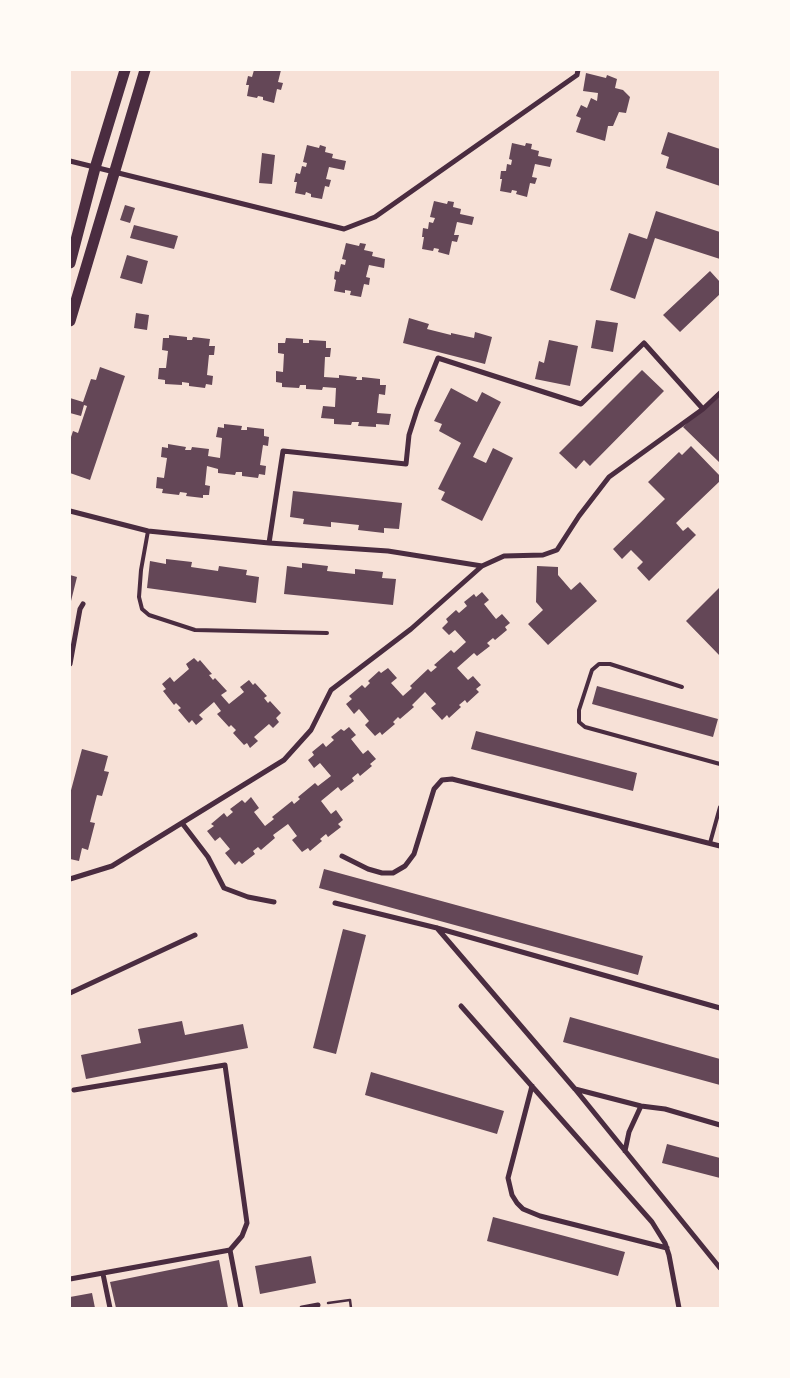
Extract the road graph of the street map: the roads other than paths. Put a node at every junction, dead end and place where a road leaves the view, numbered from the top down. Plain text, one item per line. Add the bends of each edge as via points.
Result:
1 (125, 70) edge
2 (145, 70) edge
3 (578, 70) edge
4 (70, 162) edge
5 (95, 168) junction
6 (114, 173) junction
7 (70, 263) edge
8 (70, 321) edge
9 (720, 393) edge
10 (702, 409) junction
11 (70, 511) edge
12 (148, 531) junction
13 (269, 543) junction
14 (482, 566) junction
15 (83, 604) dead end
16 (326, 633) dead end
17 (70, 664) edge
18 (682, 687) dead end
19 (720, 764) edge
20 (720, 807) edge
21 (182, 823) junction
22 (710, 843) junction
23 (720, 846) edge
24 (342, 856) dead end
25 (70, 879) edge
26 (274, 902) dead end
27 (335, 903) dead end
28 (437, 928) junction
29 (195, 935) dead end
30 (70, 993) edge
31 (461, 1006) dead end
32 (720, 1008) edge
33 (532, 1086) junction
34 (575, 1089) junction
35 (74, 1090) dead end
36 (642, 1106) junction
37 (720, 1124) edge
38 (625, 1151) junction
39 (667, 1248) junction
40 (230, 1250) junction
41 (720, 1268) edge
42 (103, 1274) junction
43 (70, 1279) edge
44 (318, 1305) road end
45 (110, 1308) edge
46 (241, 1308) edge
47 (302, 1308) edge
48 (679, 1308) edge

1 - 5 main road
2 - 6 main road
3 - 6 street via 577,74 375,217 344,229
4 - 5 street
5 - 6 street
5 - 7 main road
6 - 8 main road
9 - 10 street
10 - 13 street via 644,343 581,404 438,358 409,435 406,464 283,451
10 - 14 street via 609,477 578,516 558,550 543,555 504,556
11 - 12 street
12 - 13 street
12 - 16 lane via 139,597 142,609 149,615 195,630
13 - 14 street via 388,551
14 - 21 street via 411,629 331,690 311,730 284,760
15 - 17 street
18 - 19 lane via 610,664 599,664 592,670 579,710 579,722 585,727
20 - 22 lane
21 - 25 street via 112,866
21 - 26 street via 208,858 224,888
22 - 23 street
22 - 24 street via 452,779 442,780 434,789 414,854 406,866 394,873 382,873
27 - 28 street
28 - 32 street
28 - 34 street
29 - 30 street
31 - 33 street
33 - 39 street via 652,1222
33 - 39 street via 508,1178 517,1203 540,1216
34 - 36 street
34 - 38 street
35 - 40 street via 225,1065 247,1223 242,1236
36 - 37 street
36 - 38 street via 629,1132
38 - 41 street
39 - 48 street
40 - 42 street
40 - 46 street
42 - 43 street
42 - 45 street
44 - 47 street

